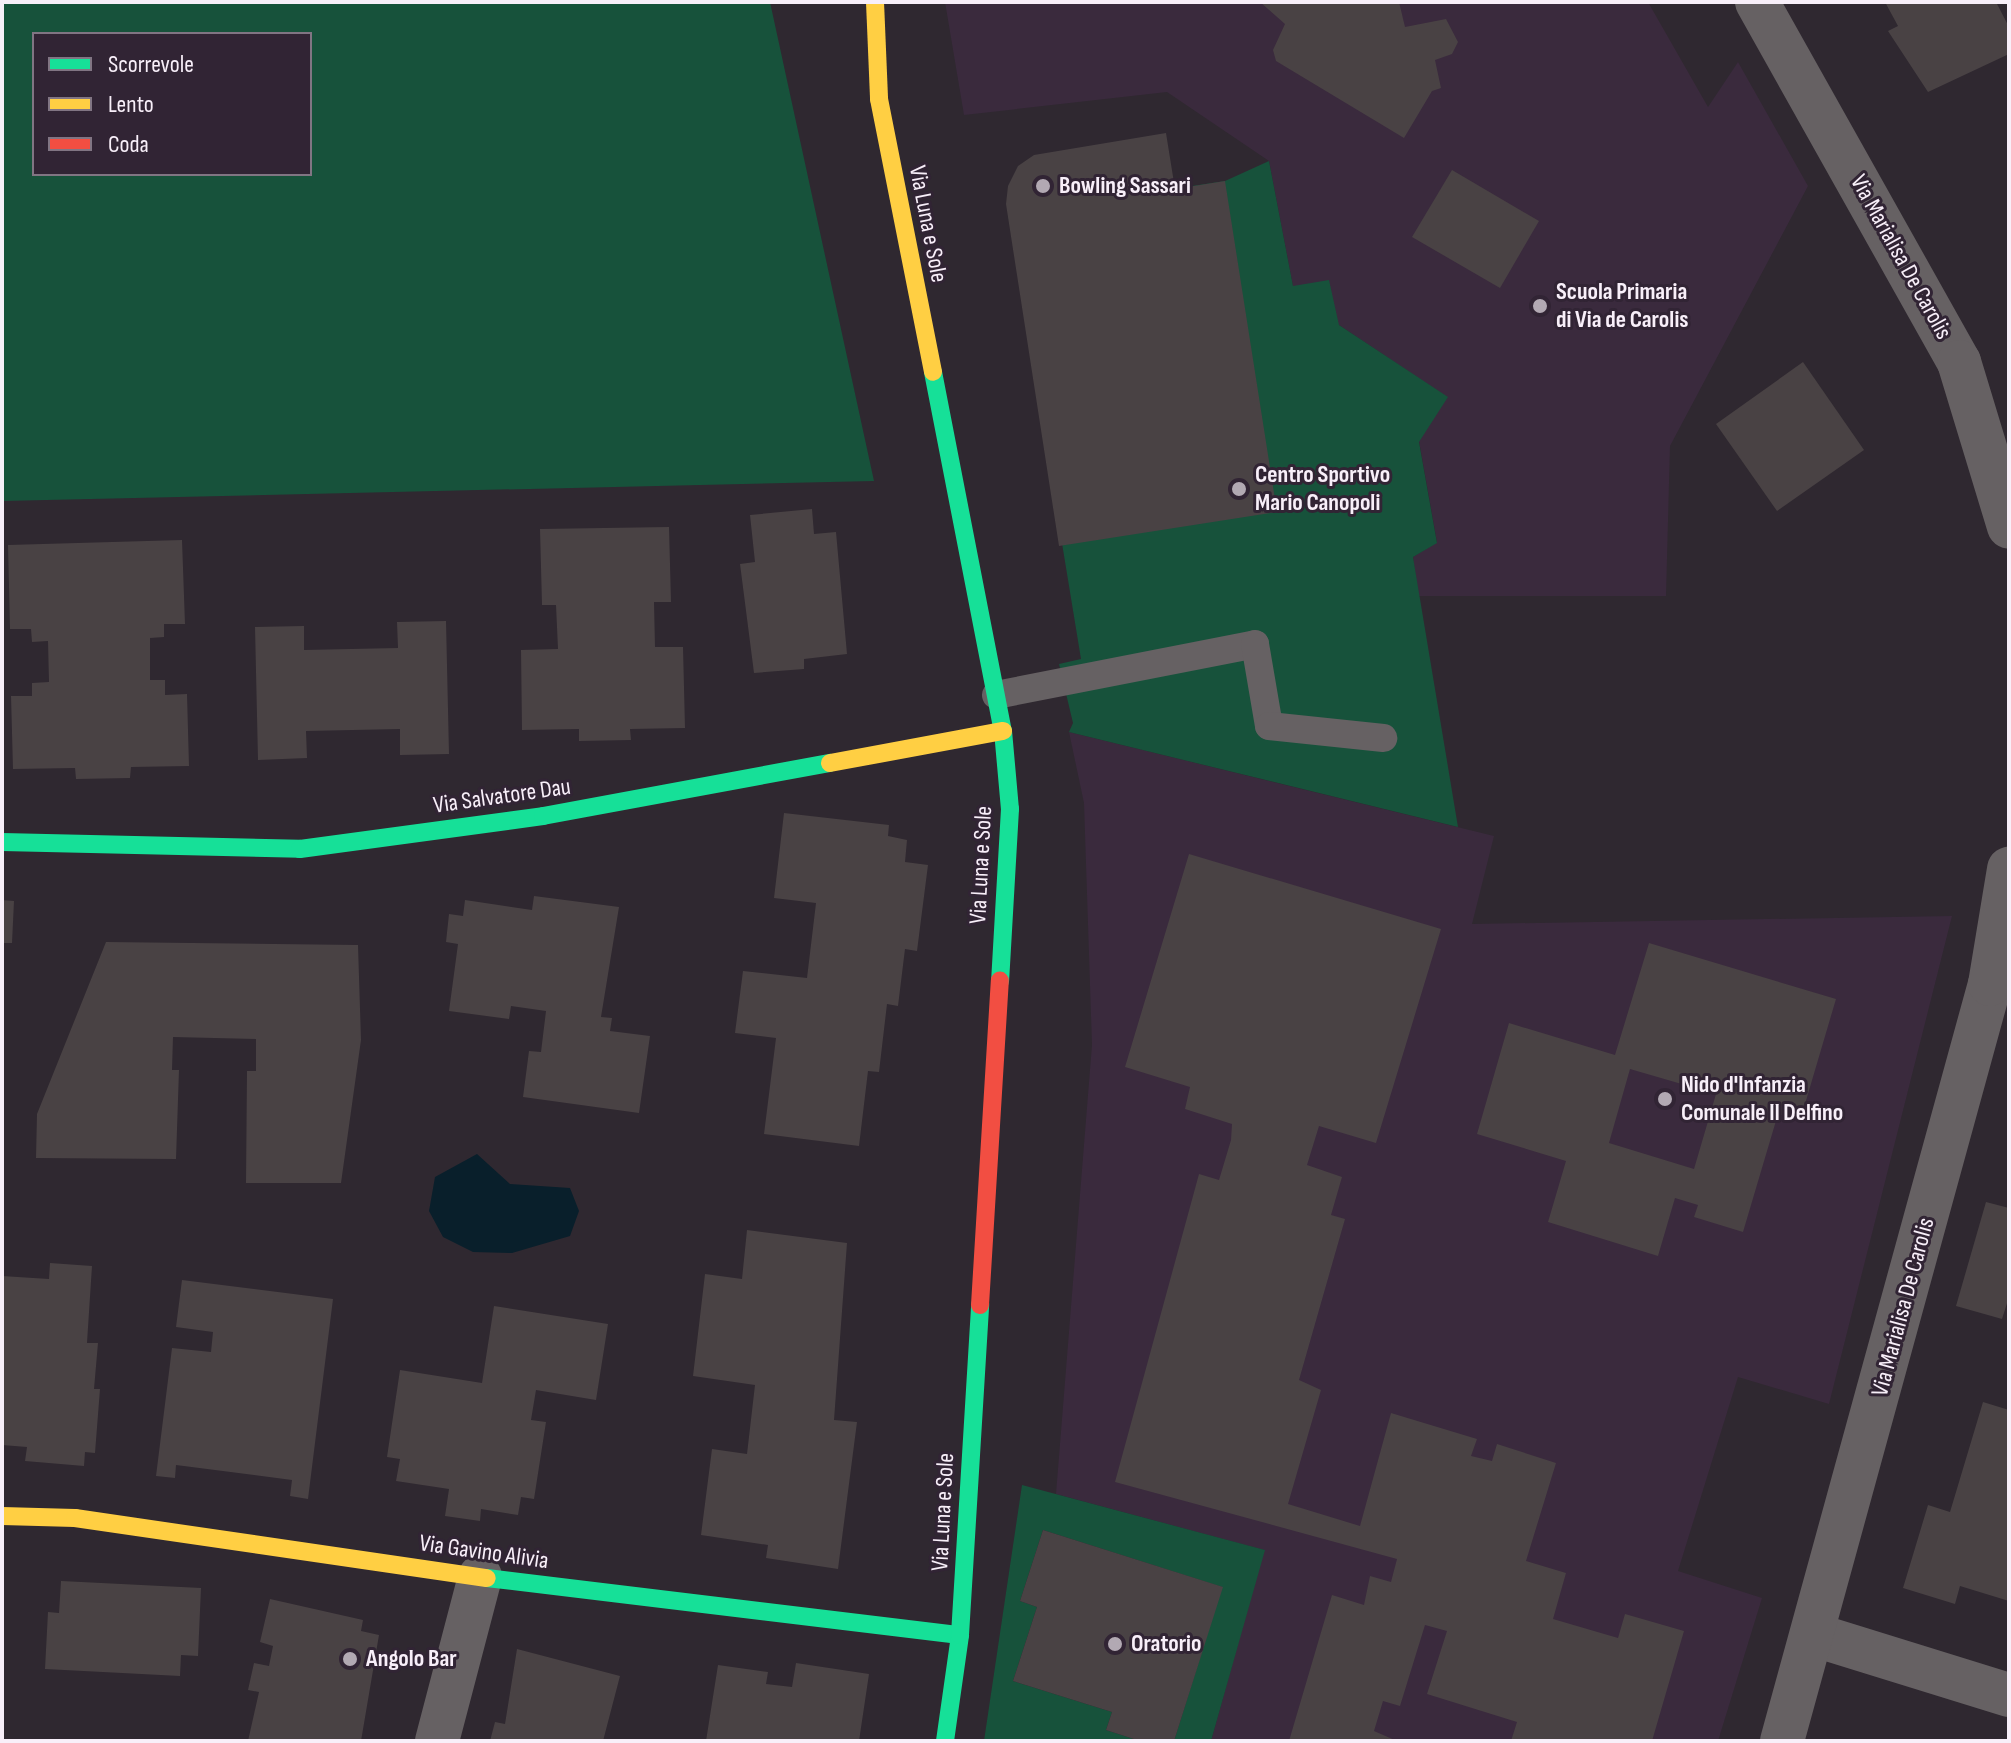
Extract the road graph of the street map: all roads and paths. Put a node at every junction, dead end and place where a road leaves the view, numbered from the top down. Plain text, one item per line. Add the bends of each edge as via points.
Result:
1 (875, 2) edge
2 (1757, 2) edge
3 (2009, 527) edge
4 (996, 695) junction
5 (1003, 731) junction
6 (1383, 738) dead end
7 (2, 842) edge
8 (2009, 869) edge
9 (2, 1516) edge
10 (480, 1577) junction
11 (960, 1635) junction
12 (1815, 1635) junction
13 (2009, 1695) edge
14 (437, 1741) edge
15 (945, 1741) edge
16 (1782, 1741) edge

1 - 4 street, Via Luna e Sole via 879,99
2 - 3 street, Via Marialisa De Carolis via 1959,362
4 - 5 street, Via Luna e Sole
4 - 6 lane via 1255,644 1269,726
5 - 7 street, Via Salvatore Dau via 543,816 300,849
5 - 11 street, Via Luna e Sole via 1010,809
8 - 12 street, Via Marialisa De Carolis via 1990,984
9 - 10 street, Via Gavino Alivia via 75,1518
10 - 11 street, Via Gavino Alivia
10 - 14 street
11 - 15 street, Via Luna e Sole
12 - 13 street
12 - 16 street, Via Marialisa De Carolis

